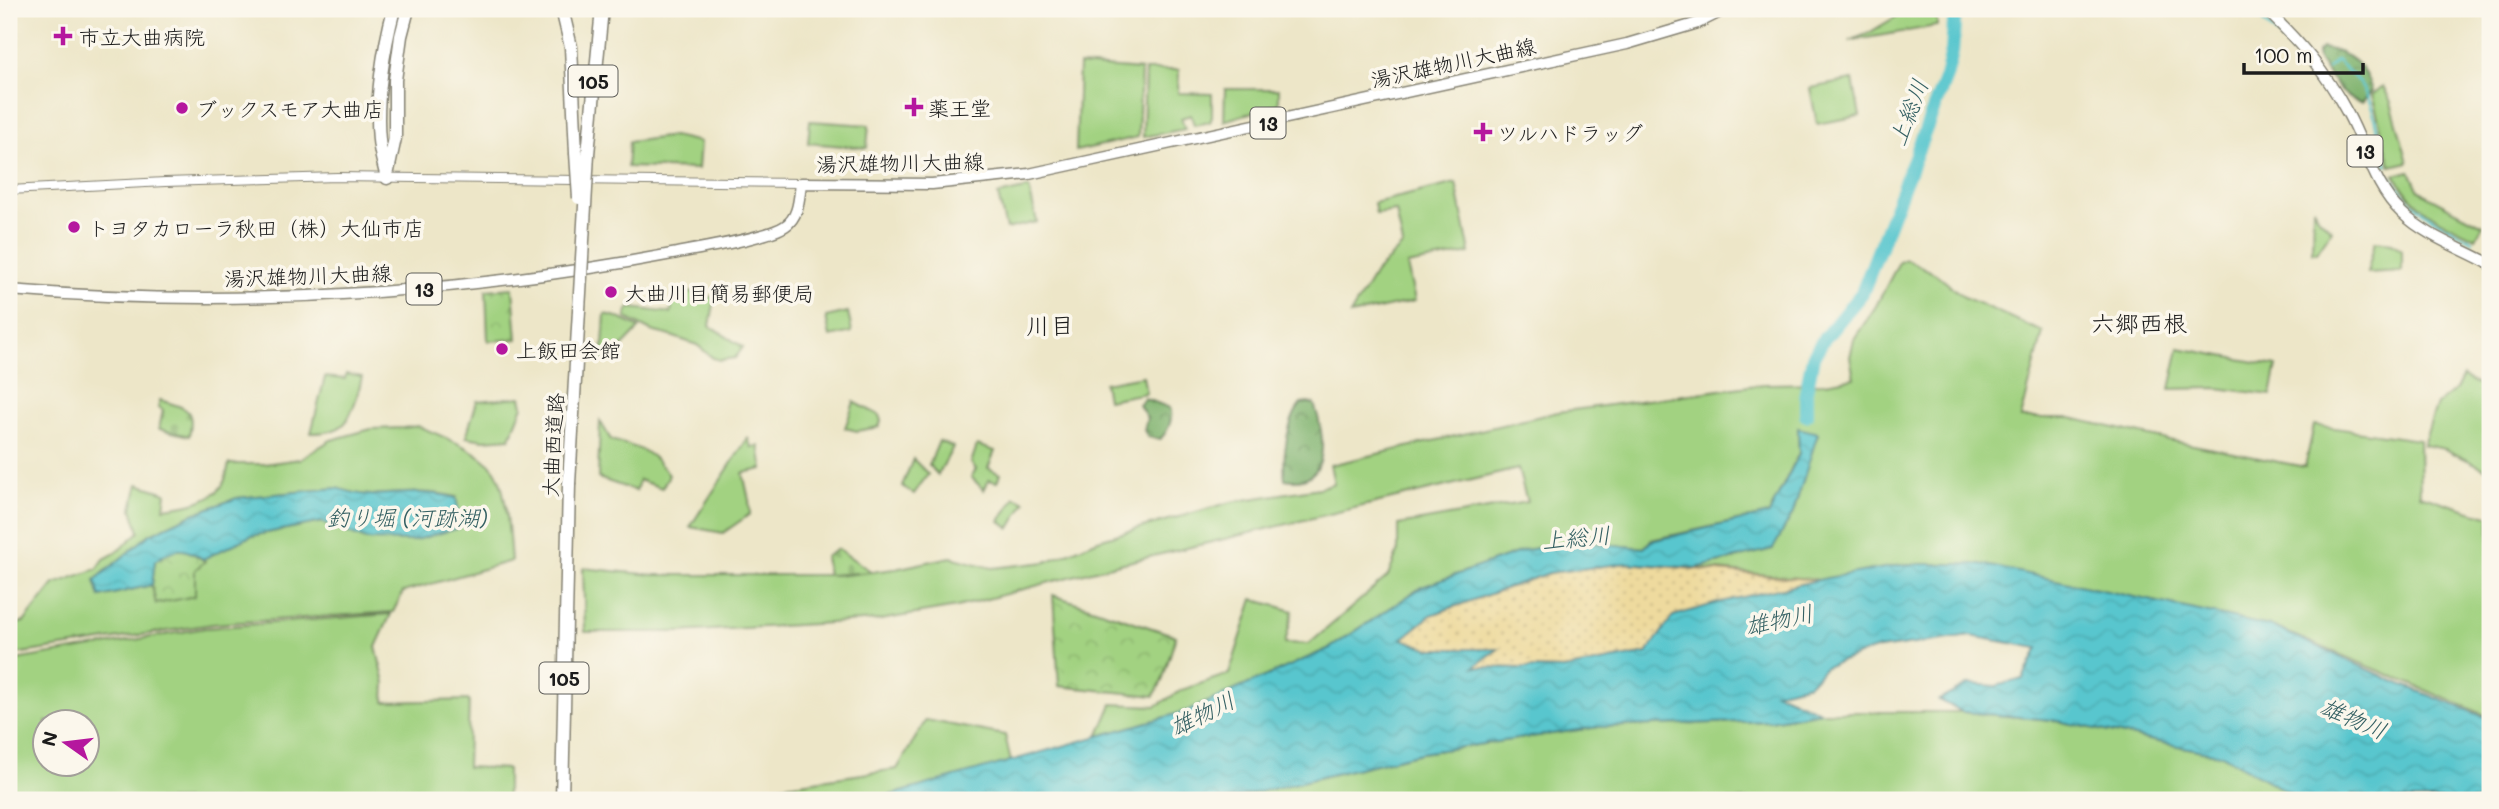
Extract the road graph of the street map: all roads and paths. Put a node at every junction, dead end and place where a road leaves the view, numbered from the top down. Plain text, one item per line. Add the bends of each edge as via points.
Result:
1 (394, 9) edge
2 (408, 9) edge
3 (562, 9) edge
4 (600, 9) edge
5 (1726, 9) edge
6 (2265, 9) edge
7 (582, 154) junction
8 (387, 178) junction
9 (801, 183) junction
10 (9, 190) edge
11 (2490, 264) edge
12 (9, 290) edge
13 (562, 800) edge

1 - 8 highway via 381,77 379,139
2 - 8 highway via 395,80 394,138
3 - 7 highway via 571,47
4 - 7 highway
5 - 9 main road, 湯沢雄物川大曲線 / 13 via 1698,23 1627,44 1029,174 932,184
6 - 11 main road, 13 via 2310,54 2327,79 2393,205 2417,226
7 - 13 highway, 大曲西道路 / 105, bridge via 582,248 566,556
8 - 9 street
8 - 10 street via 268,178
9 - 12 main road, 湯沢雄物川大曲線 / 13 via 794,215 773,232 525,279 391,291 183,299

